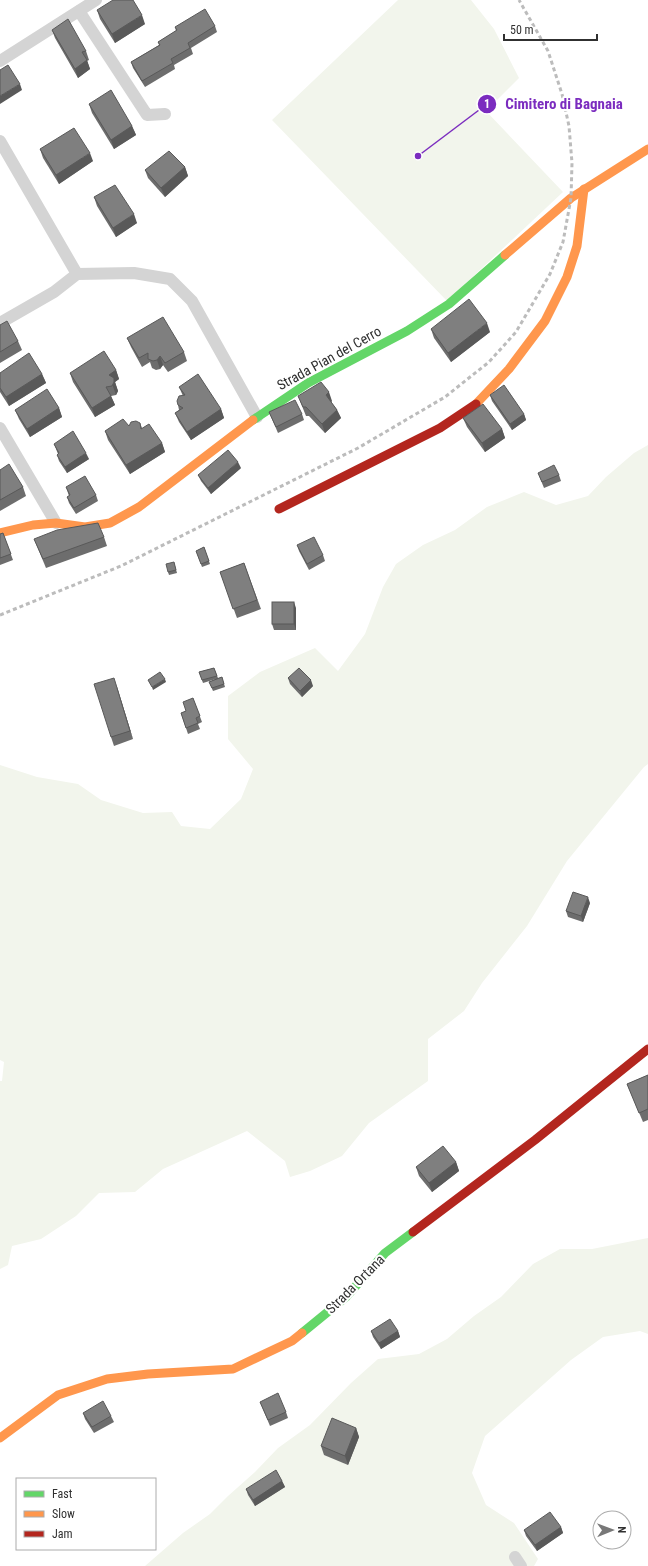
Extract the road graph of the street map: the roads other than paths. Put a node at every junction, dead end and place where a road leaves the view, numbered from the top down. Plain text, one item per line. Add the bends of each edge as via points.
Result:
1 (96, 0) edge
2 (79, 11) junction
3 (0, 61) edge
4 (165, 114) dead end
5 (0, 141) edge
6 (648, 149) edge
7 (584, 189) junction
8 (77, 274) junction
9 (0, 323) edge
10 (256, 417) junction
11 (0, 428) edge
12 (279, 509) dead end
13 (56, 523) junction
14 (0, 532) edge
15 (648, 1049) edge
16 (0, 1438) edge

1 - 2 street
2 - 3 street
2 - 4 street via 148,115
5 - 8 street
6 - 7 street, Strada Pian del Cerro
7 - 10 street, Strada Pian del Cerro via 450,304 407,331 308,383
7 - 12 street via 577,246 567,277 545,321 509,369 479,402 440,428
8 - 9 street via 54,292
8 - 10 street via 134,273 170,279 192,301
10 - 13 street, Strada Pian del Cerro via 140,507 110,523 85,527
11 - 13 street
13 - 14 street, Strada Pian del Cerro
15 - 16 street, Strada Ortana via 535,1140 386,1253 346,1297 292,1341 233,1370 148,1374 107,1379 58,1395

